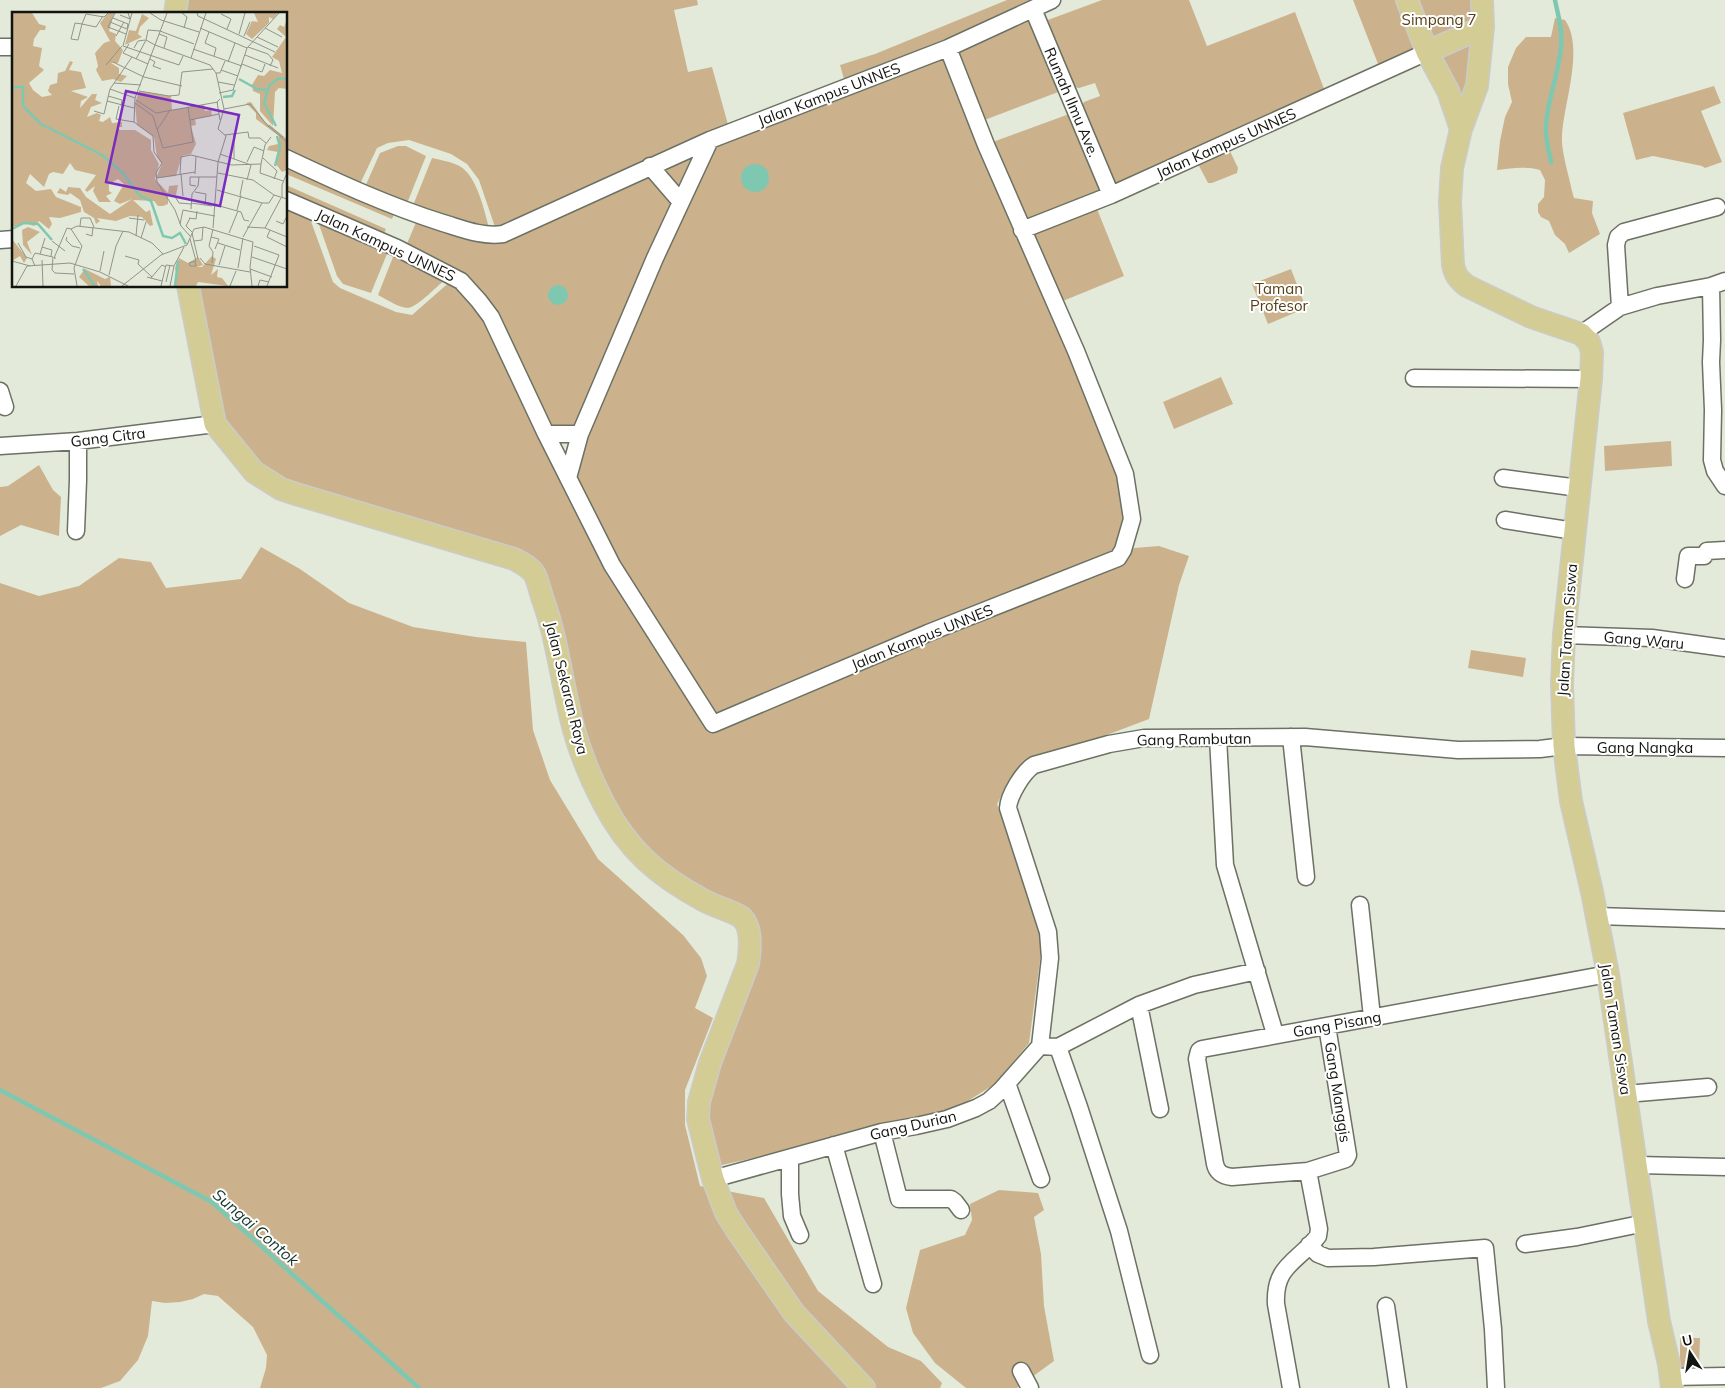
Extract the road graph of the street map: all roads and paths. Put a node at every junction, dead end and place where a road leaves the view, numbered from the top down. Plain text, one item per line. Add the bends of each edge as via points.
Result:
1 (1052, 0) edge
2 (1407, 0) edge
3 (1482, 0) edge
4 (1034, 9) junction
5 (1482, 27) junction
6 (948, 48) junction
7 (1427, 52) junction
8 (1461, 129) junction
9 (710, 140) junction
10 (288, 159) edge
11 (650, 166) junction
12 (1111, 195) junction
13 (288, 201) edge
14 (681, 202) junction
15 (1717, 207) dead end
16 (1022, 230) junction
17 (1718, 284) edge
18 (188, 288) edge
19 (1620, 307) junction
20 (1581, 334) junction
21 (1414, 378) dead end
22 (1591, 380) junction
23 (215, 424) junction
24 (546, 434) junction
25 (580, 434) junction
26 (78, 441) junction
27 (0, 446) edge
28 (568, 478) junction
29 (1504, 478) dead end
30 (1725, 486) edge
31 (1579, 488) junction
32 (1505, 520) dead end
33 (76, 531) dead end
34 (1574, 531) junction
35 (1725, 550) edge
36 (1685, 579) dead end
37 (1564, 635) junction
38 (1725, 648) edge
39 (1291, 737) junction
40 (1218, 738) junction
41 (1564, 746) junction
42 (1725, 748) edge
43 (1306, 877) dead end
44 (1360, 905) dead end
45 (1597, 916) junction
46 (1725, 920) edge
47 (1257, 971) junction
48 (1608, 974) junction
49 (1139, 1005) junction
50 (1372, 1018) junction
51 (1327, 1026) junction
52 (1275, 1034) junction
53 (1040, 1046) junction
54 (1058, 1047) junction
55 (1007, 1084) junction
56 (1708, 1087) dead end
57 (1626, 1094) junction
58 (1160, 1109) dead end
59 (882, 1132) junction
60 (834, 1145) junction
61 (790, 1158) junction
62 (1637, 1164) junction
63 (1725, 1167) edge
64 (1308, 1171) junction
65 (713, 1179) junction
66 (1041, 1179) dead end
67 (961, 1210) dead end
68 (1645, 1223) junction
69 (800, 1235) dead end
70 (1525, 1244) dead end
71 (1309, 1245) junction
72 (873, 1284) dead end
73 (1386, 1306) dead end
74 (1150, 1355) dead end
75 (1021, 1371) dead end
76 (1725, 1376) edge
77 (1671, 1382) edge
78 (864, 1388) edge
79 (1030, 1388) edge
80 (1291, 1388) edge
81 (1398, 1388) edge
82 (1496, 1388) edge

1 - 4 street, Jalan Kampus UNNES
2 - 7 main road
3 - 5 main road
4 - 6 street, Jalan Kampus UNNES
4 - 12 street, Rumah Ilmu Ave.
5 - 7 main road
5 - 8 main road via 1478,86
6 - 9 street, Jalan Kampus UNNES
6 - 16 street, Jalan Kampus UNNES
7 - 8 main road via 1448,91
7 - 12 street, Jalan Kampus UNNES
8 - 20 main road via 1452,168 1450,202 1453,265 1459,280 1531,317
9 - 11 street, Jalan Kampus UNNES
9 - 14 street
10 - 11 street, Jalan Kampus UNNES via 404,210 473,232 494,235 512,231
11 - 14 street
12 - 16 street, Jalan Kampus UNNES
13 - 24 street, Jalan Kampus UNNES via 397,248 468,287 491,317
14 - 25 street
15 - 19 street via 1624,232 1618,237
16 - 28 street, Jalan Kampus UNNES via 1076,351 1125,474 1132,518 1124,550 1118,558 928,633 713,724 612,565
17 - 19 street
17 - 30 street via 1710,362 1712,460
18 - 23 main road
19 - 20 street
20 - 22 main road, Jalan Taman Siswa via 1589,342 1592,352
21 - 22 street
22 - 31 main road, Jalan Taman Siswa
23 - 26 street, Gang Citra
23 - 65 main road, Jalan Sekaran Raya via 254,472 280,489 514,559 534,574 550,618 574,731 604,806 627,842 644,860 674,884 741,917 746,924 750,951 748,964 710,1063 699,1102 698,1119
24 - 25 street
24 - 28 street, Jalan Kampus UNNES
25 - 28 street
26 - 27 street, Gang Citra
26 - 33 street
29 - 31 street
31 - 34 main road, Jalan Taman Siswa
32 - 34 street
34 - 37 main road, Jalan Taman Siswa
35 - 36 street via 1706,551 1704,556 1688,556
37 - 38 street, Gang Waru via 1652,638
37 - 41 main road, Jalan Taman Siswa
39 - 40 street, Gang Rambutan
39 - 41 street, Gang Rambutan via 1458,750
39 - 43 street
40 - 47 street, Gang Pisang via 1225,865
40 - 53 street, Gang Rambutan via 1144,738 1109,744 1026,770 1010,799 1008,811 1050,946
41 - 42 street, Gang Nangka
41 - 45 main road, Jalan Taman Siswa via 1571,801
44 - 50 street
45 - 46 street
45 - 48 main road, Jalan Taman Siswa
47 - 49 street via 1194,985
47 - 52 street, Gang Pisang
48 - 50 street, Gang Pisang
48 - 57 main road, Jalan Taman Siswa
49 - 54 street
49 - 58 street
50 - 51 street, Gang Pisang
51 - 52 street, Gang Pisang
51 - 64 street, Gang Manggis via 1348,1155 1346,1159
52 - 64 street via 1199,1051 1197,1058 1216,1168 1220,1174 1232,1177
53 - 54 street
53 - 55 street, Gang Durian
54 - 74 street via 1119,1231
55 - 59 street, Gang Durian via 989,1101 954,1116
55 - 66 street
56 - 57 street
57 - 62 main road, Jalan Taman Siswa
59 - 60 street, Gang Durian
59 - 67 street via 899,1199 950,1199
60 - 61 street, Gang Durian
60 - 72 street
61 - 65 street, Gang Durian
61 - 69 street via 792,1216
62 - 63 street
62 - 68 main road, Jalan Taman Siswa
64 - 71 street via 1319,1229 1318,1236
65 - 78 main road, Jalan Sekaran Raya via 726,1213 794,1313
68 - 70 street
68 - 77 main road, Jalan Taman Siswa
71 - 80 street via 1283,1271 1277,1282 1276,1304
71 - 82 street via 1328,1258 1485,1248
73 - 81 street
75 - 79 street
76 - 77 street

